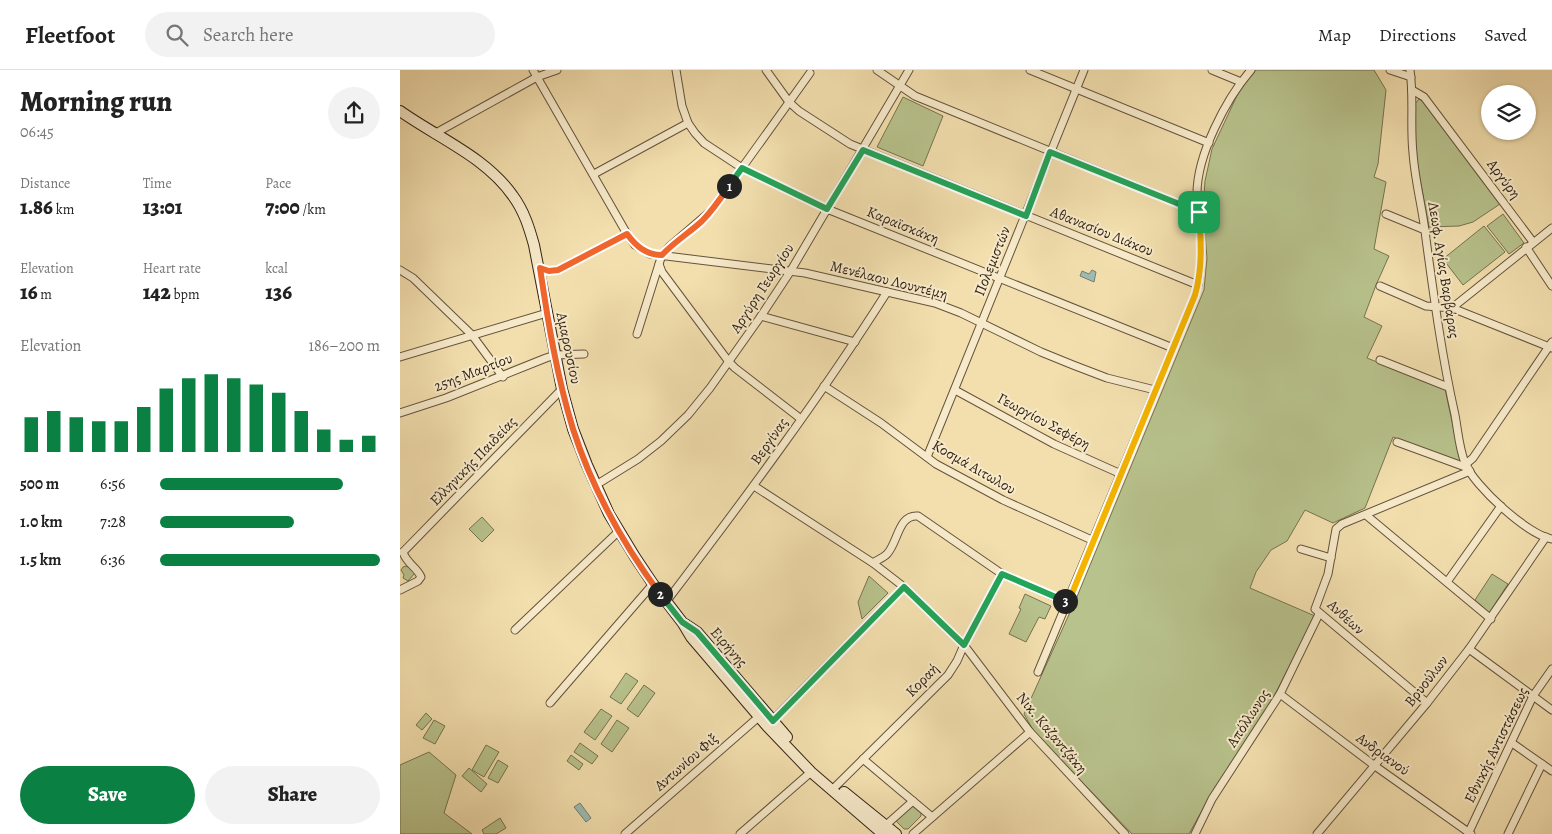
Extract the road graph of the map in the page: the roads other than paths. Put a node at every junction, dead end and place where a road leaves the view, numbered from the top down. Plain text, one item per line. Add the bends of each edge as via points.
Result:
1 (533, 70) edge
2 (558, 70) edge
3 (676, 70) edge
4 (766, 70) edge
5 (877, 70) edge
6 (909, 70) edge
7 (1030, 70) edge
8 (1084, 70) edge
9 (1212, 70) edge
10 (1252, 70) edge
11 (1390, 70) edge
12 (810, 73) dead end
13 (1410, 74) edge
14 (537, 77) junction
15 (1241, 82) junction
16 (900, 87) junction
17 (1077, 89) junction
18 (1412, 90) junction
19 (789, 102) junction
20 (400, 112) edge
21 (688, 123) junction
22 (452, 124) junction
23 (434, 134) junction
24 (444, 140) junction
25 (1209, 143) junction
26 (863, 150) junction
27 (1050, 152) junction
28 (742, 168) junction
29 (594, 174) junction
30 (827, 209) junction
31 (1199, 212) junction
32 (1386, 214) dead end
33 (1026, 216) junction
34 (1552, 228) edge
35 (1425, 230) junction
36 (627, 234) junction
37 (1533, 242) junction
38 (1526, 248) junction
39 (662, 255) junction
40 (659, 264) junction
41 (540, 268) junction
42 (400, 270) edge
43 (790, 272) junction
44 (1000, 279) junction
45 (1198, 285) junction
46 (1380, 286) dead end
47 (1552, 286) edge
48 (887, 292) junction
49 (1435, 308) junction
50 (1452, 308) junction
51 (547, 313) junction
52 (761, 316) junction
53 (982, 322) junction
54 (637, 334) dead end
55 (472, 335) junction
56 (855, 342) junction
57 (1551, 346) edge
58 (1173, 348) junction
59 (584, 354) dead end
60 (555, 355) junction
61 (400, 357) edge
62 (1380, 360) dead end
63 (729, 362) junction
64 (503, 377) junction
65 (824, 386) junction
66 (1448, 387) junction
67 (562, 389) junction
68 (955, 390) junction
69 (1156, 390) junction
70 (400, 413) edge
71 (801, 419) junction
72 (1397, 442) dead end
73 (927, 457) junction
74 (1468, 468) junction
75 (1121, 474) junction
76 (596, 485) junction
77 (754, 486) junction
78 (1501, 506) junction
79 (1366, 515) junction
80 (619, 531) junction
81 (1549, 538) edge
82 (1094, 541) junction
83 (1301, 549) dead end
84 (402, 552) edge
85 (1331, 558) junction
86 (873, 563) junction
87 (1002, 574) junction
88 (1447, 582) junction
89 (653, 584) junction
90 (904, 587) junction
91 (400, 590) edge
92 (666, 602) junction
93 (1068, 603) junction
94 (1319, 614) junction
95 (1491, 619) junction
96 (682, 622) joint
97 (515, 630) dead end
98 (964, 645) junction
99 (1469, 649) junction
100 (1552, 669) edge
101 (1038, 672) dead end
102 (1280, 694) junction
103 (1533, 696) junction
104 (550, 703) dead end
105 (1427, 703) junction
106 (1552, 710) edge
107 (762, 714) junction
108 (770, 723) junction
109 (1030, 732) junction
110 (1512, 743) junction
111 (863, 759) junction
112 (1542, 764) junction
113 (1375, 766) junction
114 (1552, 771) edge
115 (811, 772) junction
116 (836, 786) junction
117 (913, 801) junction
118 (932, 817) junction
119 (883, 832) edge
120 (1469, 833) edge
121 (624, 834) edge
122 (740, 834) edge
123 (896, 834) edge
124 (914, 834) edge
125 (1125, 834) edge
126 (1195, 834) edge
127 (1317, 834) edge
128 (1508, 834) edge

1 - 14 street, Μενέλαου Λουντέμη
2 - 14 street
3 - 21 street, Καραϊσκάκη
4 - 19 street, Αθανασίου Διάκου
5 - 16 street
6 - 16 street, Αργύρη Γεωργίου
7 - 17 street
8 - 17 street, Πολεμιστών
9 - 15 street
10 - 15 street
11 - 13 street
12 - 19 street
13 - 18 street, Λεωφ. Αγίας Βαρβάρας
14 - 22 street
14 - 29 street, Μενέλαου Λουντέμη
15 - 25 street
16 - 26 street, Αργύρη Γεωργίου
16 - 27 street
17 - 25 street
17 - 27 street, Πολεμιστών
18 - 35 street, Λεωφ. Αγίας Βαρβάρας via 1412,152
18 - 37 street, Αργύρη via 1424,97
19 - 26 street, Αθανασίου Διάκου
19 - 28 street
20 - 23 main road, Αμαρουσίου
21 - 28 street, Καραϊσκάκη via 704,143
21 - 29 street
22 - 23 street
22 - 24 street
23 - 24 main road, Αμαρουσίου
24 - 41 main road, Αμαρουσίου via 476,160 514,196 529,226
25 - 31 street via 1199,172
26 - 30 street, Αργύρη Γεωργίου
26 - 33 street, Αθανασίου Διάκου
27 - 31 street
27 - 33 street, Πολεμιστών
28 - 30 street, Καραϊσκάκη
28 - 39 street via 711,211
29 - 36 street, Μενέλαου Λουντέμη
30 - 43 street, Αργύρη Γεωργίου
30 - 44 street, Καραϊσκάκη
31 - 45 street via 1202,256
32 - 35 street
33 - 44 street, Πολεμιστών
33 - 45 street, Αθανασίου Διάκου
34 - 37 street
35 - 49 street, Λεωφ. Αγίας Βαρβάρας
36 - 39 street, Μενέλαου Λουντέμη via 635,245 650,254
36 - 41 street via 558,270
37 - 38 street
38 - 47 street
38 - 50 street
39 - 40 street
39 - 43 street, Μενέλαου Λουντέμη
40 - 54 street
40 - 63 street
41 - 51 main road, Αμαρουσίου
42 - 55 street via 413,278
43 - 48 street, Μενέλαου Λουντέμη
43 - 52 street, Αργύρη Γεωργίου
44 - 53 street, Πολεμιστών
44 - 58 street, Καραϊσκάκη
45 - 58 street
46 - 49 street
48 - 53 street, Μενέλαου Λουντέμη via 935,303
48 - 56 street, Βεργίνας
49 - 50 street
49 - 66 street, Λεωφ. Αγίας Βαρβάρας
50 - 57 street
51 - 55 street
51 - 60 main road, Αμαρουσίου
52 - 56 street
52 - 63 street, Αργύρη Γεωργίου
53 - 68 street, Πολεμιστών
53 - 69 street, Μενέλαου Λουντέμη via 1073,365 1107,378
55 - 61 street
55 - 64 street
56 - 65 street, Βεργίνας
57 - 74 street
58 - 69 street
59 - 60 street
60 - 64 street, 25ης Μαρτίου
60 - 67 main road, Αμαρουσίου
62 - 66 street
63 - 71 street
63 - 76 street, Αργύρη Γεωργίου via 700,402 668,435 638,459
64 - 70 street, 25ης Μαρτίου
65 - 71 street, Βεργίνας
65 - 73 street, Κοσμά Αιτωλου
66 - 74 street, Λεωφ. Αγίας Βαρβάρας
67 - 76 main road, Αμαρουσίου via 573,429
67 - 84 street, Ελληνικής Παιδείας
68 - 73 street, Πολεμιστών
68 - 75 street, Γεωργίου Σεφέρη via 1054,444
69 - 75 street
71 - 77 street, Βεργίνας
72 - 74 street
73 - 82 street, Κοσμά Αιτωλου via 1003,500
74 - 78 street
74 - 79 street
75 - 82 street
76 - 80 main road, Αμαρουσίου
77 - 86 street
77 - 92 street, Βεργίνας
78 - 81 street
78 - 88 street
79 - 85 street, Ανθέων via 1336,529
79 - 88 street
80 - 89 main road, Αμαρουσίου
80 - 97 street
81 - 95 street, Βρυούλων
82 - 93 street
83 - 85 street
84 - 91 street via 421,577
85 - 94 street, Ανθέων via 1315,609
86 - 87 street via 888,554 906,519 912,515
86 - 90 street, Νικ. Καζαντζάκη
87 - 93 street
87 - 98 street, Κοραή
88 - 95 street
89 - 92 main road, Αμαρουσίου
89 - 104 street
90 - 98 street, Νικ. Καζαντζάκη
90 - 108 street
92 - 96 main road, Αμαρουσίου
93 - 101 street
94 - 102 street, Απόλλωνος
94 - 105 street, Ανθέων
95 - 99 street, Βρυούλων
96 - 107 main road, Ειρήνης via 691,637
98 - 109 street, Νικ. Καζαντζάκη
98 - 111 street, Κοραή via 948,675
99 - 103 street
99 - 105 street, Βρυούλων
100 - 103 street, Εθνικής Αντιστάσεως
102 - 113 street, Ανδριανού
102 - 126 street, Απόλλωνος via 1212,799
103 - 106 street
103 - 110 street, Εθνικής Αντιστάσεως
105 - 113 street, Βρυούλων
107 - 108 main road, Ειρήνης
107 - 121 street, Αντωνίου Φιξ
108 - 115 main road, Ειρήνης
108 - 116 main road, Ειρήνης
109 - 118 street
109 - 125 street, Νικ. Καζαντζάκη
110 - 112 street
110 - 120 street, Εθνικής Αντιστάσεως
111 - 116 street, Κοραή
111 - 117 street
112 - 114 street
112 - 128 street
113 - 120 street, Ανδριανού
113 - 127 street, Βρυούλων
115 - 119 main road, Ειρήνης
115 - 122 street
116 - 119 main road, Ειρήνης
117 - 118 street
117 - 119 street
118 - 124 street
119 - 123 main road, Ειρήνης

